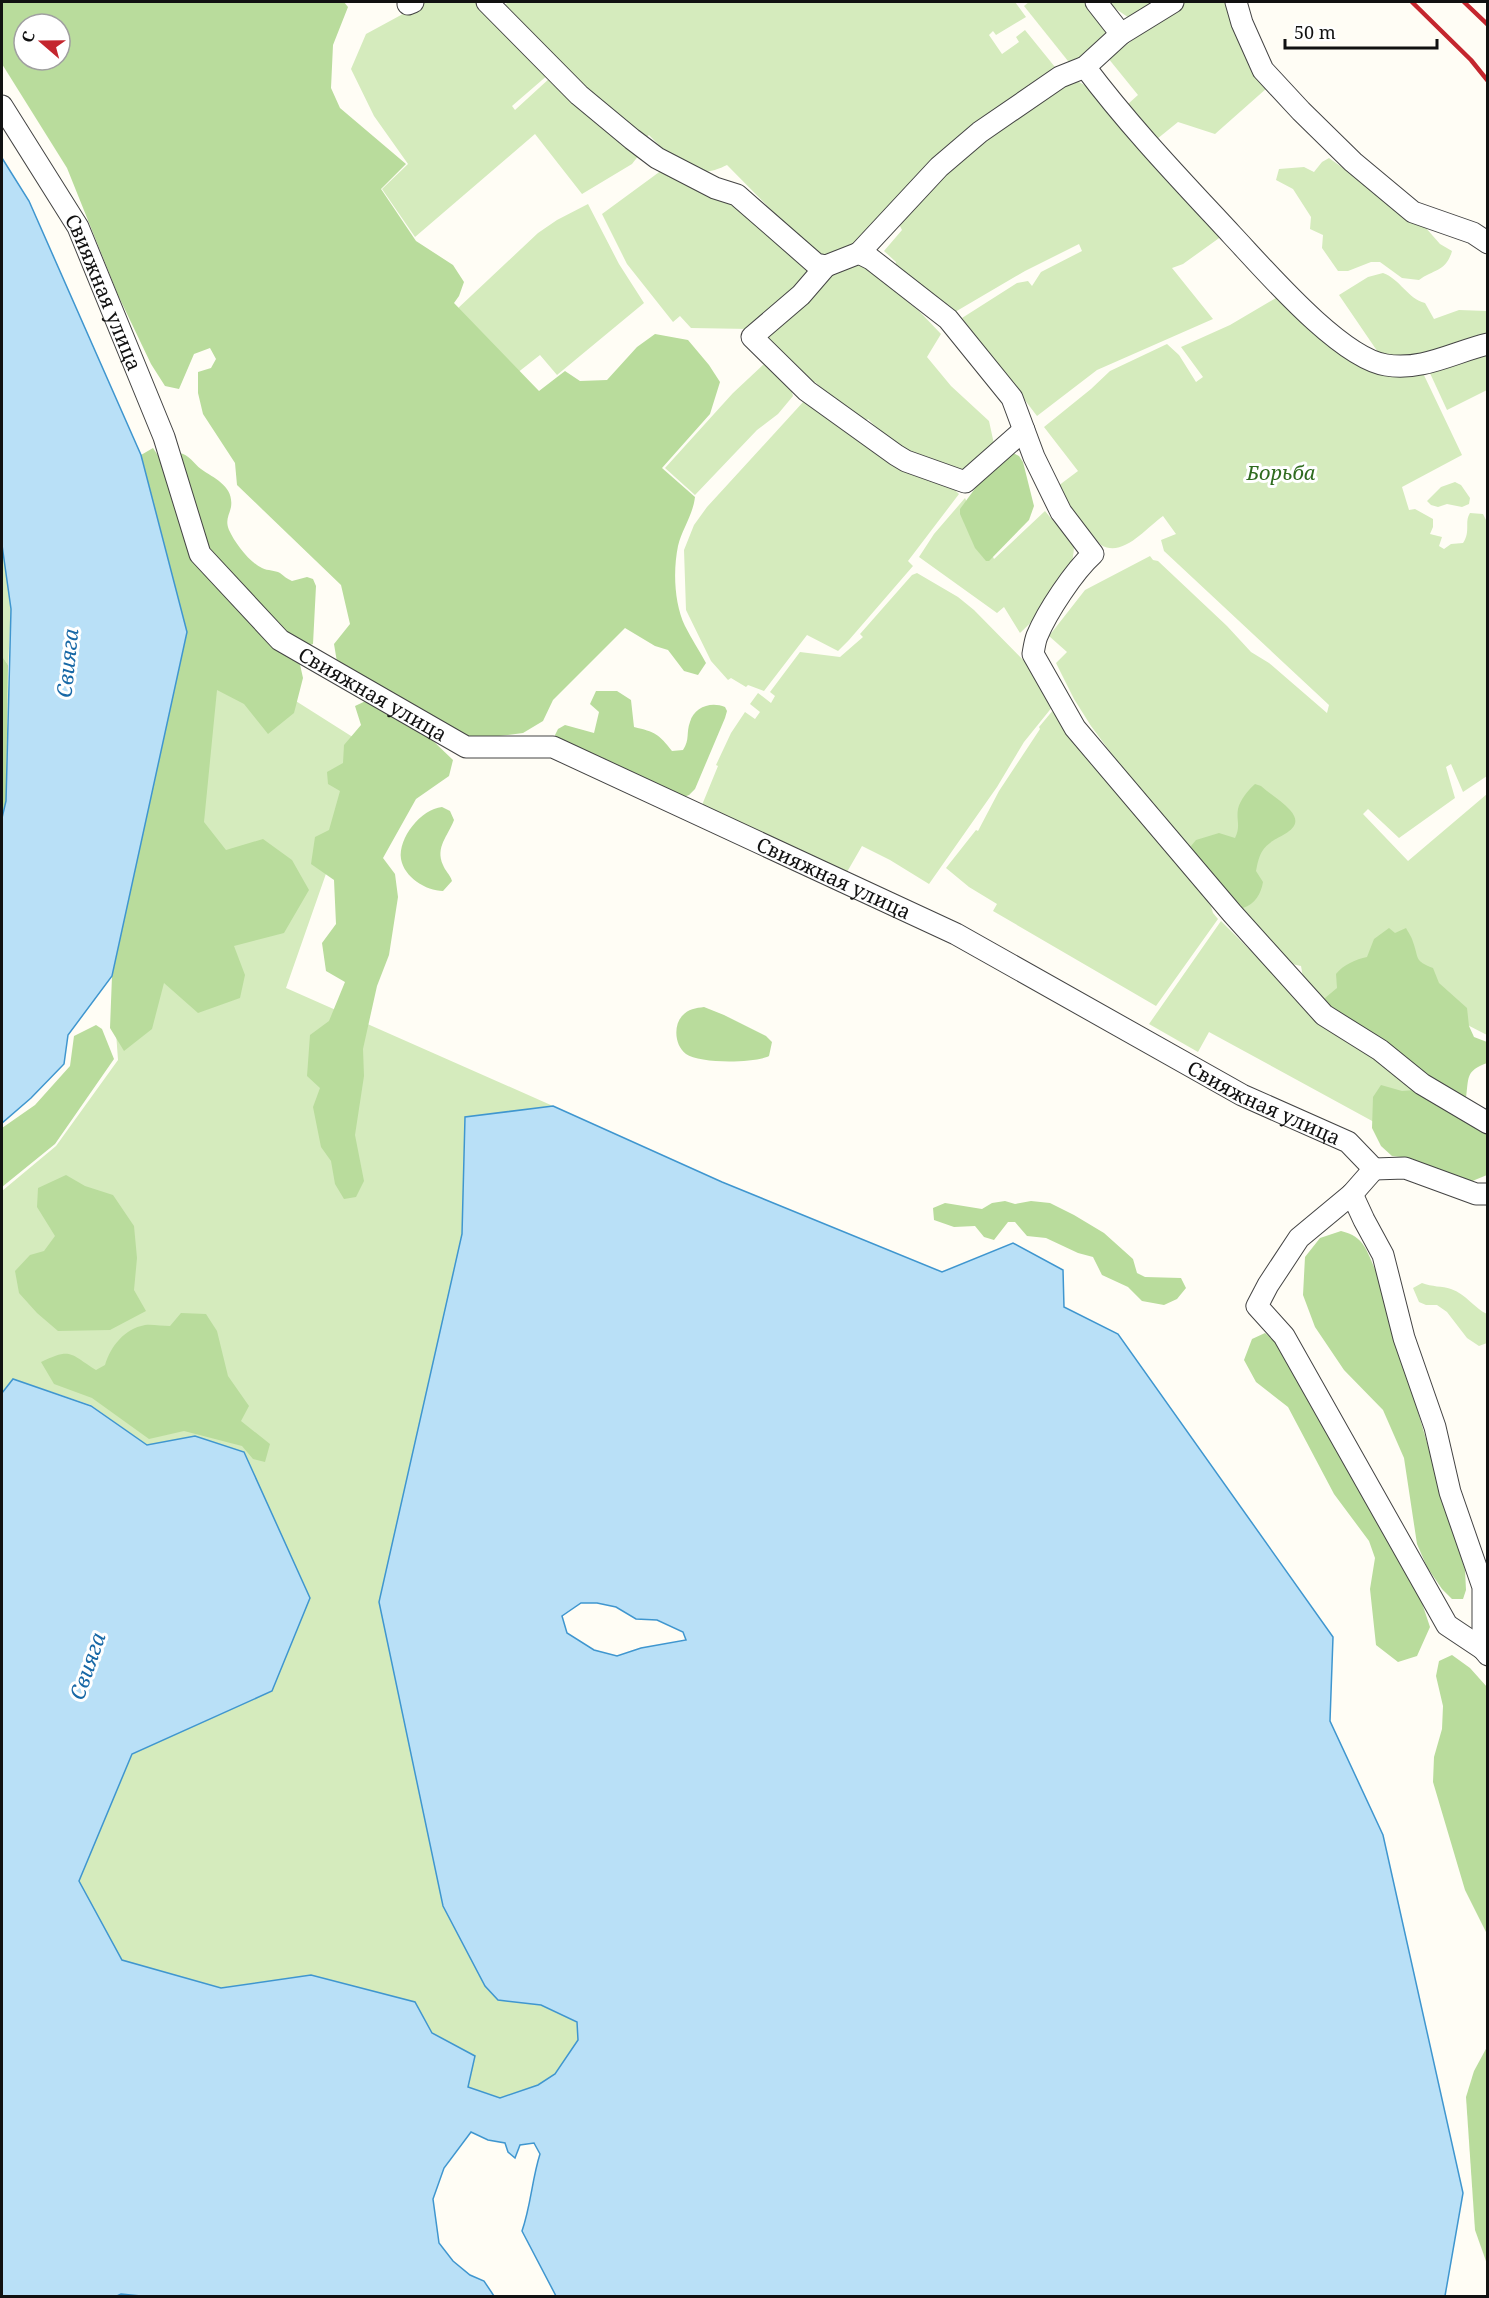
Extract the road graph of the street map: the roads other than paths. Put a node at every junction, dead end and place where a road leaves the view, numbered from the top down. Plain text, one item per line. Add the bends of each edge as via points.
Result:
1 (489, 2) edge
2 (1096, 2) edge
3 (1173, 2) edge
4 (1236, 2) edge
5 (1121, 34) junction
6 (1085, 67) junction
7 (2, 106) edge
8 (1488, 243) edge
9 (859, 253) junction
10 (826, 266) junction
11 (1488, 344) edge
12 (1024, 430) junction
13 (1488, 1123) edge
14 (1374, 1169) junction
15 (1352, 1194) junction
16 (1488, 1194) edge
17 (1485, 1652) edge

1 - 10 street via 579,95 632,139 657,158 737,195 809,260
2 - 5 street
3 - 5 street
4 - 8 street via 1263,70 1353,162 1413,212 1473,233
5 - 6 street
6 - 9 street via 1060,77 980,132 939,167
6 - 11 street via 1134,130 1288,295 1345,346 1374,362 1405,366 1437,361
7 - 14 street, Свияжная улица via 78,226 164,437 200,554 280,640 466,747 553,747 956,934 1242,1095 1348,1142
9 - 10 street
9 - 12 street via 948,319 1012,398
10 - 12 street via 801,295 752,337 807,391 906,461 965,482
12 - 13 street via 1061,512 1093,554 1080,566 1052,610 1037,636 1033,654 1075,728 1324,1015 1380,1050 1422,1084
14 - 15 street
14 - 16 street via 1405,1168 1476,1194
15 - 17 street via 1383,1255 1404,1338 1435,1426 1450,1492 1483,1587
15 - 17 street via 1299,1238 1257,1306 1284,1336 1447,1625

